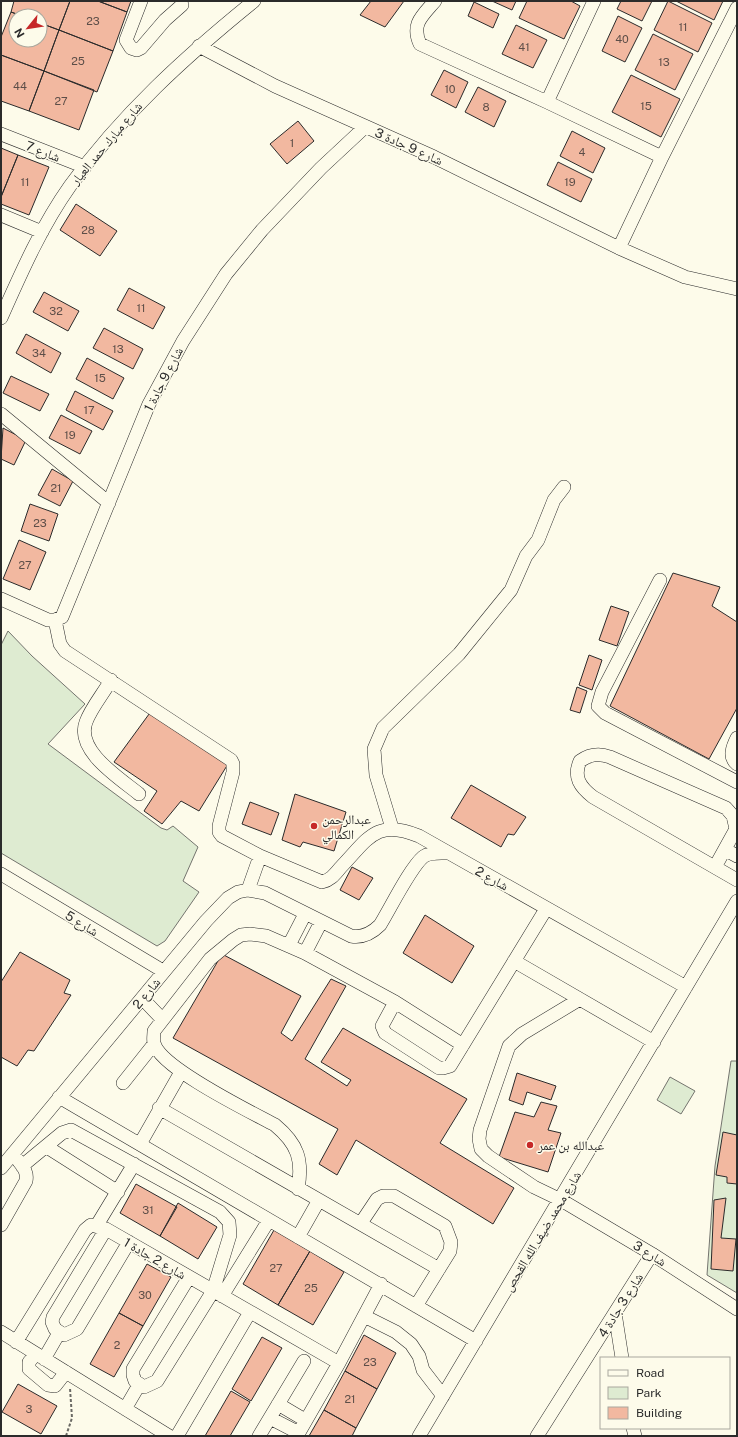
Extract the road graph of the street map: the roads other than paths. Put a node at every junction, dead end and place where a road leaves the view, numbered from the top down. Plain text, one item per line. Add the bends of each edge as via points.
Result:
1 (141, 1) edge
2 (254, 1) edge
3 (435, 1) edge
4 (594, 1) edge
5 (182, 5) dead end
6 (737, 8) edge
7 (199, 46) junction
8 (547, 102) junction
9 (365, 127) junction
10 (1, 134) edge
11 (662, 157) junction
12 (86, 167) junction
13 (1, 215) edge
14 (42, 232) junction
15 (619, 248) junction
16 (737, 289) edge
17 (1, 318) edge
18 (1, 414) edge
19 (564, 487) dead end
20 (109, 503) junction
21 (660, 580) dead end
22 (1, 599) edge
23 (55, 620) junction
24 (111, 680) junction
25 (737, 738) edge
26 (737, 764) edge
27 (737, 782) edge
28 (139, 794) dead end
29 (392, 828) junction
30 (448, 853) junction
31 (731, 853) edge
32 (260, 856) junction
33 (715, 868) junction
34 (1, 874) edge
35 (737, 880) edge
36 (248, 890) junction
37 (737, 901) edge
38 (546, 909) junction
39 (305, 914) junction
40 (321, 922) junction
41 (289, 945) junction
42 (305, 953) junction
43 (514, 961) junction
44 (163, 971) junction
45 (686, 987) junction
46 (142, 998) junction
47 (580, 1000) junction
48 (395, 1002) junction
49 (162, 1019) junction
50 (654, 1042) junction
51 (154, 1044) junction
52 (463, 1045) junction
53 (181, 1072) junction
54 (123, 1083) dead end
55 (59, 1097) junction
56 (159, 1108) junction
57 (140, 1144) junction
58 (46, 1147) junction
59 (13, 1154) junction
60 (134, 1164) junction
61 (22, 1166) junction
62 (1, 1168) edge
63 (213, 1187) junction
64 (298, 1189) junction
65 (118, 1192) junction
66 (319, 1200) junction
67 (560, 1200) junction
68 (204, 1203) junction
69 (269, 1220) junction
70 (361, 1224) junction
71 (1, 1225) edge
72 (101, 1227) junction
73 (298, 1237) junction
74 (129, 1242) junction
75 (652, 1254) junction
76 (439, 1269) junction
77 (189, 1277) junction
78 (381, 1284) junction
79 (217, 1293) junction
80 (416, 1306) junction
81 (737, 1309) edge
82 (250, 1312) junction
83 (615, 1313) junction
84 (364, 1316) junction
85 (1, 1332) edge
86 (59, 1333) junction
87 (476, 1341) junction
88 (16, 1342) junction
89 (40, 1356) junction
90 (622, 1357) edge
91 (304, 1361) dead end
92 (339, 1363) junction
93 (68, 1374) junction
94 (139, 1385) junction
95 (443, 1396) junction
96 (278, 1404) junction
97 (125, 1409) junction
98 (270, 1418) junction
99 (305, 1420) junction
100 (298, 1434) edge
101 (169, 1436) edge
102 (177, 1436) edge
103 (259, 1436) edge
104 (419, 1436) edge
105 (537, 1436) edge

1 - 5 street via 126,40 131,48 137,50
2 - 7 street, شارع مبارك حمد العيار
3 - 8 street via 419,20 416,34 420,44
4 - 8 street
6 - 11 street
7 - 9 street, شارع 9 جادة 3 via 275,86
7 - 12 street, شارع مبارك حمد العيار via 132,110
8 - 11 street
9 - 15 street, شارع 9 جادة 3 via 434,157
9 - 20 street, شارع 9 جادة 1 via 298,191 226,274 167,368 149,404
10 - 12 street, شارع 7
11 - 15 street
12 - 14 street, شارع مبارك حمد العيار via 70,186
13 - 14 street
14 - 17 street, شارع مبارك حمد العيار
15 - 16 street, شارع 9 جادة 3 via 685,277
18 - 20 street
19 - 29 street via 554,500 538,540 526,556 511,590 459,654 383,728 374,749 376,775
20 - 23 street, شارع 9 جادة 1 via 65,613
21 - 27 street via 602,692 598,706 605,713
22 - 23 street via 48,620
23 - 24 street via 60,644 65,651
24 - 28 street via 86,723 84,734 91,752 99,761
24 - 32 street via 231,760 234,772 219,832
25 - 26 street via 732,754
29 - 30 street, شارع 2 via 419,836
29 - 32 street via 369,837 332,878 326,881 316,881
30 - 38 street, شارع 2
30 - 40 street via 434,853 423,857 380,925 372,932 351,936
31 - 33 street
31 - 33 street via 736,828 733,816 726,808 610,756 593,755 580,761 576,773 579,783 586,792
32 - 36 street
33 - 35 street
34 - 44 street, شارع 5
36 - 39 street via 265,893
36 - 44 street, شارع 2 via 228,898
37 - 45 street, شارع محمد ضيف الله القحص
38 - 43 street
38 - 45 street, شارع 2
39 - 40 street
39 - 41 street
40 - 42 street
41 - 42 street
41 - 49 street via 266,936 241,935 210,959
42 - 48 street
43 - 47 street
43 - 52 street
44 - 46 street, شارع 2
45 - 50 street, شارع محمد ضيف الله القحص
46 - 49 street
46 - 55 street, شارع 2
47 - 50 street
47 - 67 street, شارع 3 via 522,1034 509,1046 479,1139 481,1149 488,1156 534,1187
48 - 52 street
48 - 52 street via 384,1022 383,1030 439,1068 450,1066
49 - 51 street via 154,1031
50 - 67 street, شارع محمد ضيف الله القحص
51 - 53 street
51 - 54 street
53 - 56 street
53 - 64 street via 288,1136 296,1149 299,1161 301,1173
55 - 57 street
55 - 59 street, شارع 2
56 - 57 street
56 - 64 street
57 - 63 street
58 - 60 street via 62,1132 72,1130
58 - 61 street
58 - 65 street
59 - 61 street
59 - 62 street, شارع 2
60 - 65 street
60 - 68 street
61 - 71 street via 27,1175 26,1181
63 - 68 street
63 - 69 street
64 - 66 street
65 - 72 street
66 - 70 street
66 - 73 street
67 - 75 street, شارع 3
67 - 87 street, شارع محمد ضيف الله القحص
68 - 79 street via 226,1217 231,1228
69 - 73 street
69 - 79 street
70 - 76 street
70 - 76 street via 377,1199 394,1196 400,1199 445,1226 451,1242 450,1251
72 - 74 street, شارع 2 جادة 1
72 - 86 street via 53,1317 52,1322
72 - 88 street via 91,1225 85,1230
73 - 78 street
74 - 77 street, شارع 2 جادة 1
74 - 86 street via 77,1329 64,1335
75 - 81 street, شارع 3
75 - 83 street, شارع 3 جادة 4
76 - 80 street
77 - 79 street, شارع 2 جادة 1
77 - 94 street via 133,1369 133,1375
78 - 80 street
78 - 84 street
79 - 82 street, شارع 2 جادة 1
79 - 94 street via 158,1381 144,1387
80 - 87 street
82 - 92 street, شارع 2 جادة 1
82 - 102 street
83 - 90 street
83 - 105 street, شارع 3 جادة 4
84 - 92 street
84 - 95 street via 396,1332 411,1344 419,1356 423,1370
85 - 88 street
86 - 89 street
87 - 95 street, شارع محمد ضيف الله القحص
88 - 89 street
89 - 93 street
89 - 93 street via 29,1362 29,1369 48,1385 55,1386
91 - 96 street
92 - 99 street
93 - 97 street
94 - 97 street
95 - 104 street, شارع محمد ضيف الله القحص
96 - 98 street
96 - 99 street
97 - 101 street
98 - 100 street
98 - 103 street
99 - 100 street

